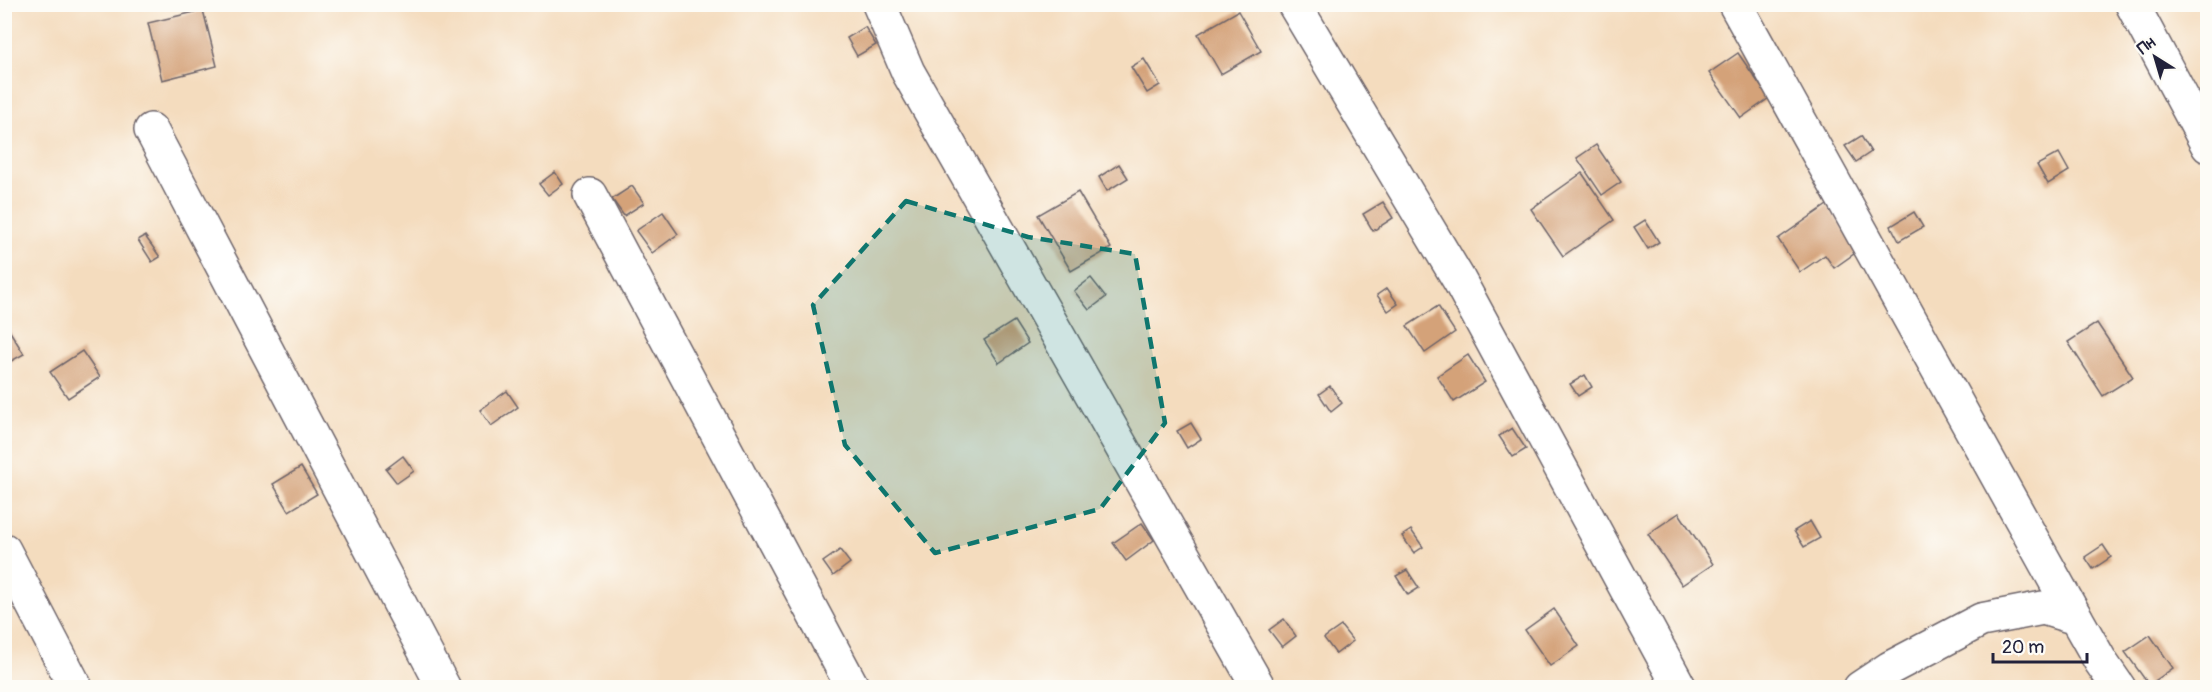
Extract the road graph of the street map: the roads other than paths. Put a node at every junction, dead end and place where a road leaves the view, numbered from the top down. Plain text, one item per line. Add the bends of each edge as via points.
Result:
1 (879, 4) edge
2 (1294, 4) edge
3 (1735, 4) edge
4 (2132, 4) edge
5 (152, 130) dead end
6 (2208, 146) edge
7 (590, 195) dead end
8 (4, 550) edge
9 (2076, 618) junction
10 (76, 687) edge
11 (444, 687) edge
12 (853, 687) edge
13 (1259, 687) edge
14 (1680, 687) edge
15 (1860, 687) edge
16 (2119, 687) edge

1 - 13 street via 908,72
2 - 14 street via 1460,280
3 - 9 street
4 - 6 street
5 - 11 street
7 - 12 street
8 - 10 street
9 - 15 street via 2043,608 1981,620
9 - 16 street

